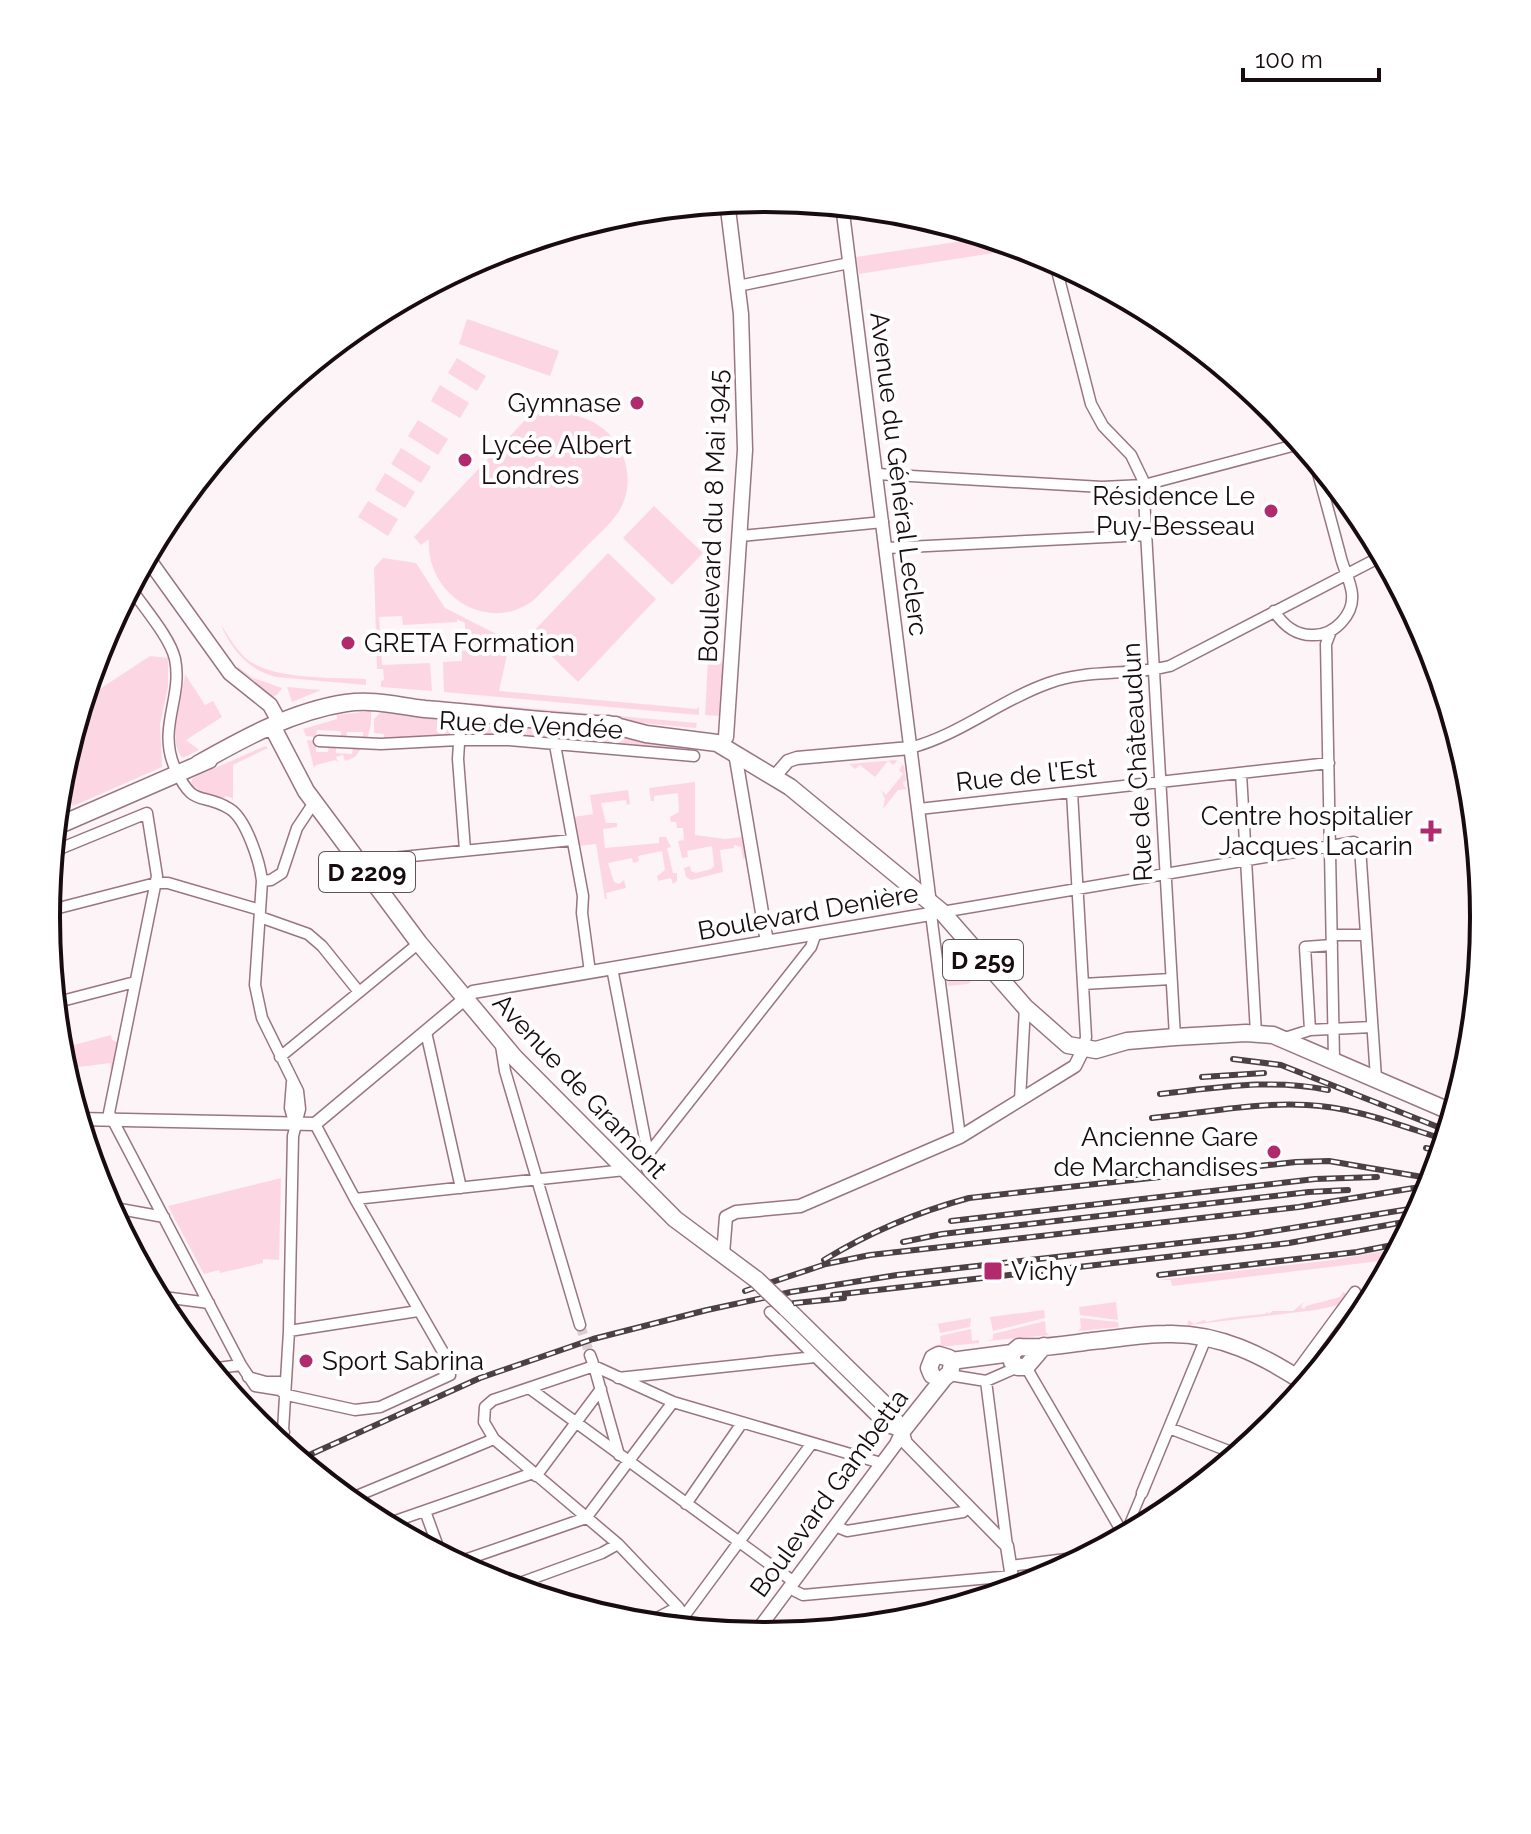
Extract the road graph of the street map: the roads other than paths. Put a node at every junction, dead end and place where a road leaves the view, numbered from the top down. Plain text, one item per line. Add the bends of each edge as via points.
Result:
1 (729, 213) edge
2 (843, 216) edge
3 (849, 263) junction
4 (1058, 275) edge
5 (738, 286) junction
6 (1291, 446) edge
7 (877, 474) junction
8 (1320, 482) edge
9 (1144, 485) junction
10 (883, 522) junction
11 (1147, 535) junction
12 (741, 536) junction
13 (887, 548) junction
14 (1374, 560) edge
15 (154, 567) edge
16 (1346, 575) junction
17 (137, 597) edge
18 (1274, 611) junction
19 (1322, 640) junction
20 (1154, 669) junction
21 (461, 712) junction
22 (278, 727) junction
23 (458, 740) junction
24 (722, 740) junction
25 (319, 741) dead end
26 (555, 745) junction
27 (910, 748) junction
28 (735, 753) junction
29 (694, 756) dead end
30 (1329, 763) junction
31 (178, 773) junction
32 (1241, 773) junction
33 (777, 774) junction
34 (1160, 782) junction
35 (1072, 792) junction
36 (315, 801) junction
37 (919, 809) junction
38 (67, 822) edge
39 (572, 840) junction
40 (64, 847) edge
41 (1331, 847) junction
42 (465, 850) junction
43 (1246, 861) junction
44 (360, 863) junction
45 (1165, 875) junction
46 (262, 881) junction
47 (156, 883) junction
48 (1078, 889) junction
49 (60, 908) edge
50 (934, 909) junction
51 (260, 913) junction
52 (816, 933) junction
53 (1366, 935) junction
54 (1332, 940) junction
55 (767, 942) junction
56 (419, 943) junction
57 (612, 968) junction
58 (590, 972) junction
59 (1171, 979) junction
60 (135, 982) junction
61 (1083, 984) junction
62 (359, 992) junction
63 (465, 999) junction
64 (65, 1000) edge
65 (1025, 1007) junction
66 (1372, 1027) junction
67 (1334, 1028) junction
68 (1310, 1030) junction
69 (426, 1032) junction
70 (1256, 1033) junction
71 (1175, 1037) junction
72 (1285, 1038) junction
73 (1083, 1050) junction
74 (280, 1057) junction
75 (1334, 1059) junction
76 (510, 1064) junction
77 (1376, 1078) junction
78 (1020, 1100) junction
79 (1445, 1107) edge
80 (90, 1119) edge
81 (113, 1119) junction
82 (294, 1124) junction
83 (315, 1124) junction
84 (960, 1137) junction
85 (648, 1154) junction
86 (647, 1169) dead end
87 (625, 1170) junction
88 (537, 1179) junction
89 (461, 1188) junction
90 (355, 1199) junction
91 (124, 1210) edge
92 (164, 1217) junction
93 (723, 1254) junction
94 (1355, 1292) dead end
95 (172, 1298) edge
96 (209, 1303) junction
97 (778, 1310) junction
98 (418, 1311) junction
99 (580, 1325) tunnel mouth
100 (289, 1331) junction
101 (1206, 1338) junction
102 (815, 1357) junction
103 (1024, 1357) junction
104 (592, 1360) junction
105 (1312, 1362) edge
106 (241, 1365) junction
107 (223, 1367) edge
108 (846, 1369) junction
109 (946, 1371) junction
110 (659, 1375) junction
111 (617, 1379) junction
112 (1299, 1379) edge
113 (986, 1381) junction
114 (529, 1388) junction
115 (282, 1389) junction
116 (601, 1389) junction
117 (645, 1391) junction
118 (673, 1402) junction
119 (902, 1414) junction
120 (575, 1423) junction
121 (742, 1423) junction
122 (1169, 1428) junction
123 (281, 1429) edge
124 (902, 1431) junction
125 (494, 1439) junction
126 (812, 1443) junction
127 (1227, 1450) edge
128 (619, 1455) junction
129 (629, 1463) junction
130 (881, 1463) junction
131 (534, 1474) junction
132 (1142, 1493) joint
133 (360, 1494) edge
134 (686, 1504) junction
135 (969, 1507) junction
136 (425, 1511) junction
137 (586, 1518) junction
138 (400, 1520) edge
139 (1131, 1520) edge
140 (835, 1526) junction
141 (1119, 1528) edge
142 (436, 1540) edge
143 (739, 1542) junction
144 (618, 1544) junction
145 (1007, 1546) junction
146 (471, 1558) edge
147 (1045, 1565) edge
148 (1011, 1571) junction
149 (533, 1578) junction
150 (1012, 1578) edge
151 (527, 1580) edge
152 (534, 1583) edge
153 (792, 1585) junction
154 (682, 1611) junction
155 (670, 1616) edge
156 (686, 1617) edge
157 (765, 1622) edge

1 - 5 main road, Boulevard du 8 Mai 1945
2 - 3 street, Avenue du Général Leclerc
3 - 5 street
3 - 7 street, Avenue du Général Leclerc
4 - 9 street via 1091,404 1103,426 1131,455
5 - 12 main road, Boulevard du 8 Mai 1945 via 744,404
6 - 9 street
7 - 9 street
7 - 10 street, Avenue du Général Leclerc
8 - 16 street
9 - 11 street, Rue de Châteaudun
10 - 12 street
10 - 13 street, Avenue du Général Leclerc
11 - 13 street
11 - 20 street, Rue de Châteaudun
12 - 24 main road, Boulevard du 8 Mai 1945
13 - 27 street, Avenue du Général Leclerc
14 - 16 street
15 - 22 main road, D 2209 via 230,673 270,705
16 - 18 street
16 - 19 street via 1351,606
17 - 31 street via 176,662 167,741
18 - 19 street via 1293,631
18 - 20 street
19 - 30 street
20 - 27 street via 1053,681 946,737
20 - 34 street, Rue de Châteaudun
21 - 22 main road via 378,701 344,703
21 - 23 street
21 - 24 main road via 647,725
22 - 31 main road
22 - 36 main road, D 2209
23 - 25 street, Rue de Vendée
23 - 26 street, Rue de Vendée
23 - 42 street
24 - 28 main road
24 - 33 main road
26 - 29 street, Rue de Vendée
26 - 39 street
27 - 33 street via 797,758
27 - 37 street, Avenue du Général Leclerc
28 - 33 main road
28 - 55 street
30 - 32 street, Rue de l'Est
30 - 41 street
31 - 38 main road
31 - 46 street via 196,797 238,815
32 - 34 street, Rue de l'Est
32 - 43 street
33 - 50 main road
34 - 35 street, Rue de l'Est
34 - 45 street, Rue de Châteaudun
35 - 37 street, Rue de l'Est
35 - 48 street
36 - 44 main road, Avenue de Gramont / D 2209
36 - 46 street via 297,828 282,873
37 - 50 street, Avenue du Général Leclerc
39 - 42 street
39 - 58 street
40 - 47 street via 147,813
41 - 43 street, Boulevard Denière
41 - 53 street, Boulevard Denière via 1354,842 1360,847
41 - 54 street
42 - 44 street
43 - 45 street, Boulevard Denière
43 - 70 street
44 - 56 main road, Avenue de Gramont / D 2209
45 - 48 street, Boulevard Denière
45 - 59 street, Rue de Châteaudun
46 - 51 street
47 - 49 street
47 - 51 street
47 - 60 street
48 - 50 street, Boulevard Denière
48 - 61 street
50 - 52 street, Boulevard Denière
50 - 65 main road, D 259
50 - 84 street
51 - 62 street via 308,934
51 - 74 street via 257,1002
52 - 55 street, Boulevard Denière
52 - 85 street via 803,958
53 - 54 street
53 - 66 street
54 - 67 street
54 - 68 street via 1305,947
55 - 57 street, Boulevard Denière
56 - 62 street
56 - 63 main road, Avenue de Gramont / D 2209
57 - 58 street, Boulevard Denière
57 - 85 street
58 - 63 street, Boulevard Denière via 480,990
59 - 61 street
59 - 71 street, Rue de Châteaudun
60 - 64 street
60 - 81 street via 109,1110
61 - 73 street
62 - 74 street
63 - 69 street, Boulevard Denière
63 - 76 main road, Avenue de Gramont / D 2209 via 500,1039
65 - 73 main road, D 259 via 1064,1043
65 - 78 street
66 - 67 street
66 - 77 street
67 - 68 street
67 - 75 street
68 - 72 street
69 - 83 street, Boulevard Denière
69 - 89 street
70 - 71 main road
70 - 72 main road
71 - 73 main road
72 - 75 main road
73 - 78 street via 1075,1066
74 - 82 street via 292,1079
75 - 77 main road
76 - 87 main road, Avenue de Gramont / D 2209
76 - 88 street
77 - 79 main road
78 - 84 street
80 - 81 street
81 - 82 street
81 - 92 street
82 - 83 street
82 - 100 street
83 - 90 street
84 - 93 street via 800,1206 736,1212 726,1217
85 - 86 street
87 - 88 street
87 - 93 main road, Avenue de Gramont / D 2209 via 675,1219
88 - 89 street
88 - 99 street
89 - 90 street
90 - 98 street
91 - 92 street
92 - 96 street
93 - 97 main road, Avenue de Gramont / D 2209, bridge via 757,1280
94 - 105 street
95 - 96 street
96 - 106 street
97 - 102 street, Avenue de Gramont
97 - 108 main road, Avenue de Gramont / D 2209
98 - 100 street
98 - 115 street via 447,1359 450,1375 380,1407 355,1410
100 - 115 street
101 - 103 main road via 1165,1334
101 - 112 main road via 1243,1349
101 - 122 street
102 - 110 street
102 - 124 street, Avenue de Gramont via 887,1427
103 - 109 main road
103 - 113 street
103 - 141 street
104 - 111 street
104 - 114 street
104 - 116 street
106 - 107 street
106 - 115 street via 248,1377
108 - 119 main road, Avenue de Gramont / D 2209 via 885,1391
108 - 124 main road, Avenue de Gramont / D 2209 via 883,1403
109 - 113 street
109 - 119 main road, Boulevard Gambetta
109 - 124 main road, Boulevard Gambetta
110 - 111 street
110 - 117 street
111 - 117 street
113 - 145 street
114 - 120 street
114 - 125 street via 485,1407 484,1422
115 - 123 street
116 - 120 street
116 - 128 street
117 - 118 street
118 - 121 street
118 - 129 street
119 - 124 main road
120 - 128 street
120 - 131 street
121 - 126 street
121 - 134 street
122 - 127 street
122 - 132 street
124 - 130 street, Boulevard Gambetta
124 - 135 street, Avenue de Gramont via 906,1443
125 - 131 street
125 - 133 street
126 - 130 street
126 - 143 street
128 - 129 street
129 - 134 street
129 - 137 street
130 - 140 street, Boulevard Gambetta
131 - 136 street
131 - 137 street
132 - 139 street
134 - 143 street
135 - 140 street via 847,1531
135 - 145 street, Avenue de Gramont
136 - 138 street
136 - 142 street
137 - 144 street
137 - 146 street
140 - 153 street, Boulevard Gambetta
143 - 153 street
143 - 154 street
144 - 149 street
144 - 154 street
145 - 148 street
147 - 148 street
148 - 150 street
148 - 153 street via 803,1595
149 - 151 street
149 - 152 street
153 - 157 street, Boulevard Gambetta
154 - 155 street
154 - 156 street

